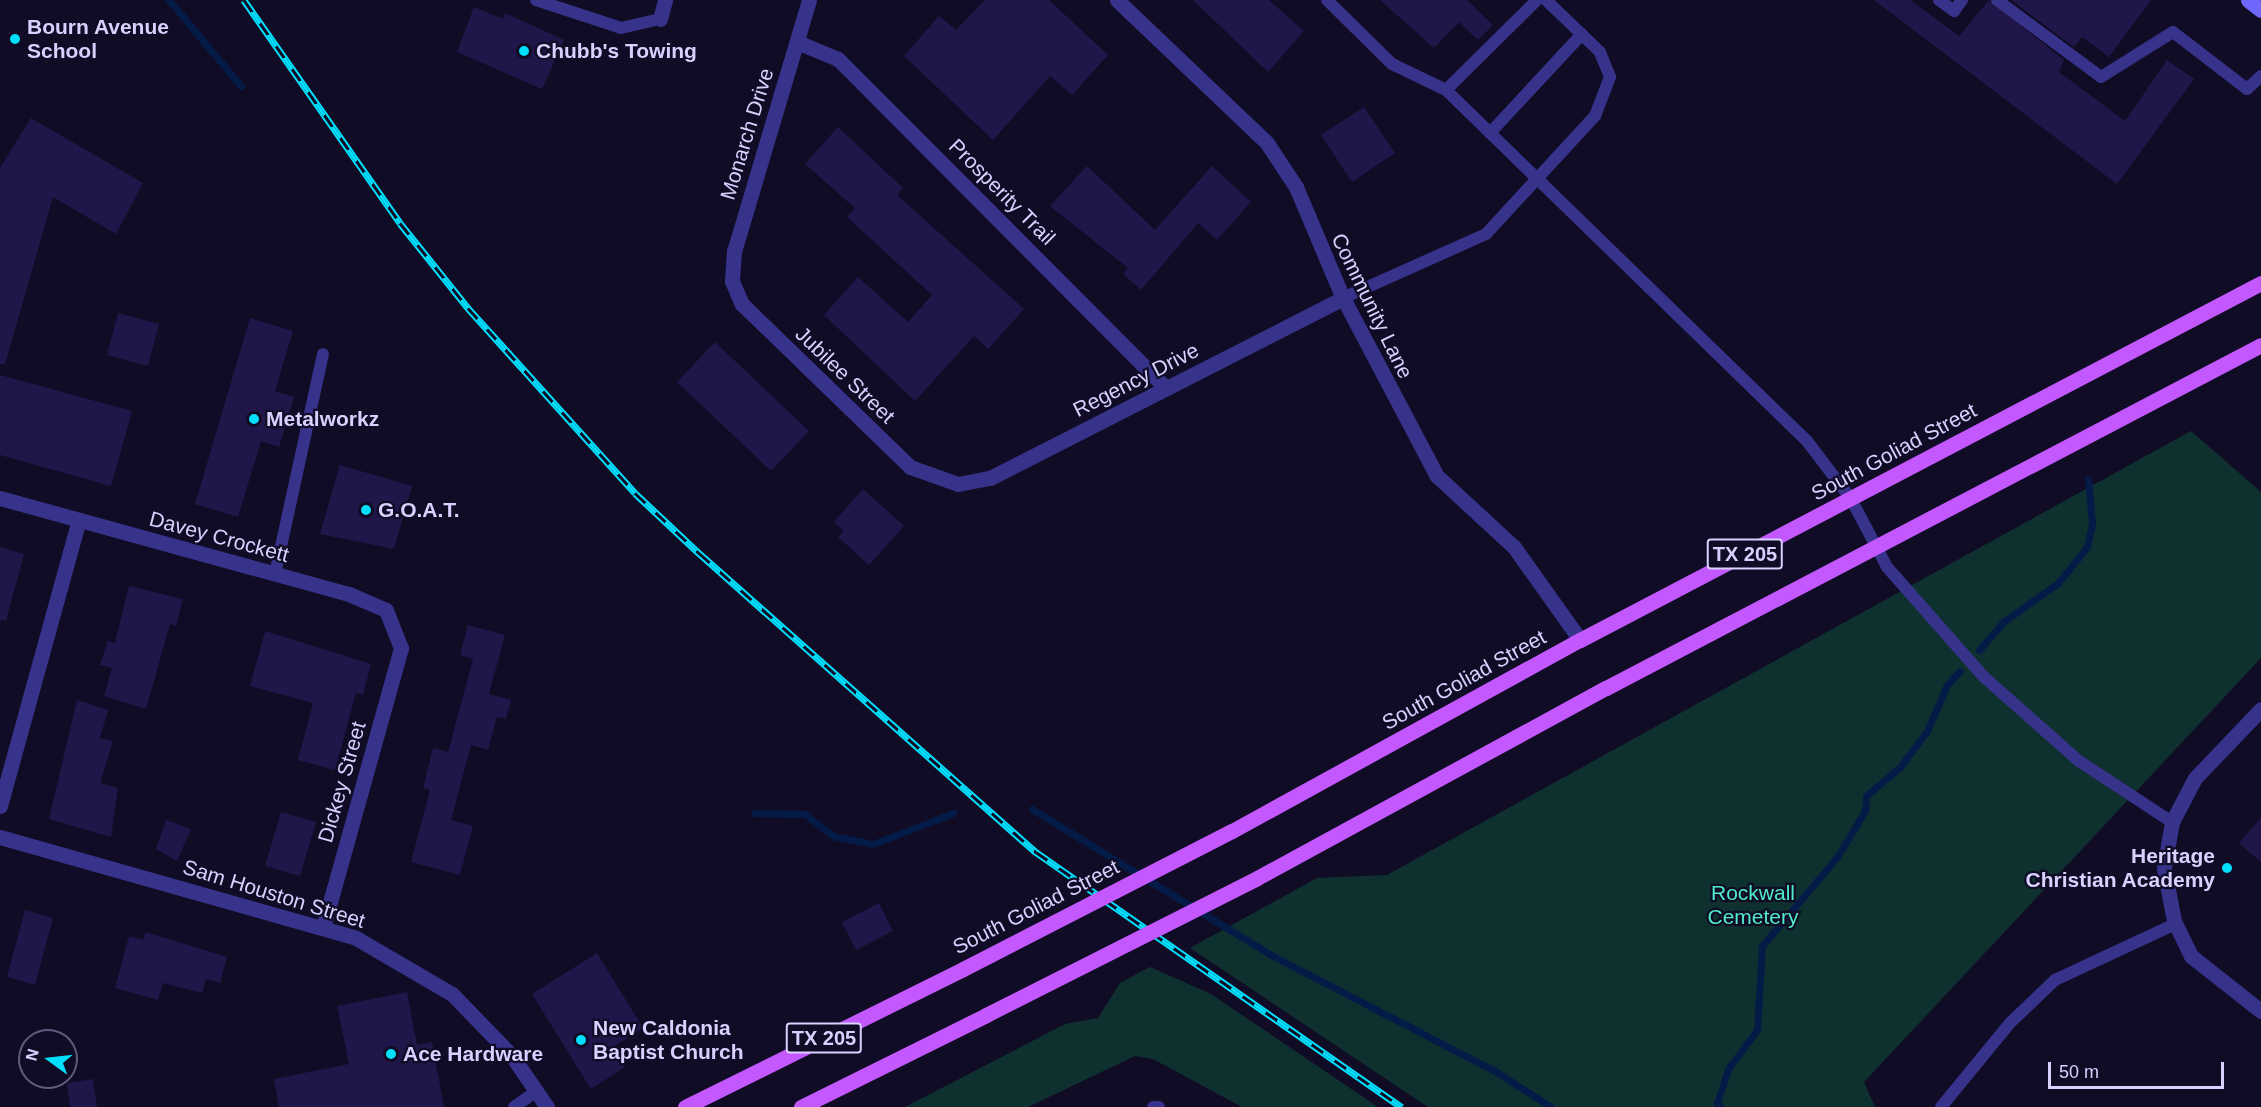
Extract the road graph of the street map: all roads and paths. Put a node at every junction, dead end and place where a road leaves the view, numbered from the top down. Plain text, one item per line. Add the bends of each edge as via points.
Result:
1 (536, 0) edge
2 (665, 0) edge
3 (809, 0) edge
4 (1117, 0) edge
5 (1327, 0) edge
6 (1537, 0) edge
7 (1546, 0) edge
8 (1939, 0) edge
9 (1962, 0) edge
10 (1997, 0) edge
11 (2248, 0) edge
12 (2261, 10) edge
13 (660, 20) joint
14 (1582, 34) junction
15 (797, 42) junction
16 (2261, 76) edge
17 (1446, 90) junction
18 (1490, 133) junction
19 (1539, 179) junction
20 (732, 281) joint
21 (2261, 283) edge
22 (1343, 298) junction
23 (2261, 345) edge
24 (323, 354) dead end
25 (1166, 388) junction
26 (944, 482) joint
27 (0, 498) edge
28 (1851, 499) junction
29 (79, 520) junction
30 (1875, 547) junction
31 (275, 574) junction
32 (1580, 640) junction
33 (401, 648) joint
34 (2261, 709) edge
35 (0, 806) edge
36 (2172, 822) junction
37 (0, 837) edge
38 (2175, 924) junction
39 (323, 927) junction
40 (2261, 1011) edge
41 (537, 1091) junction
42 (513, 1107) edge
43 (547, 1107) edge
44 (685, 1107) edge
45 (801, 1107) edge
46 (1153, 1107) edge
47 (1160, 1107) edge
48 (1941, 1107) edge

1 - 13 lane via 621,28
2 - 13 street
3 - 15 street, Monarch Drive
4 - 22 street, Community Lane via 1267,143 1296,187
5 - 17 lane via 1392,64
6 - 17 lane
7 - 14 lane
8 - 9 lane via 1954,11
10 - 16 lane via 2101,77 2173,32 2247,89
11 - 12 street
14 - 18 lane
14 - 19 lane via 1600,52 1610,77 1594,116
15 - 20 street, Monarch Drive via 734,251
15 - 25 street, Prosperity Trail via 838,59
17 - 18 lane
18 - 19 lane
19 - 22 lane via 1486,234
19 - 28 lane via 1807,441
20 - 26 street, Jubilee Street via 742,304 910,467
21 - 28 main road, South Goliad Street / TX 205
22 - 25 street, Regency Drive
22 - 32 street, Community Lane via 1404,422 1437,476 1514,547
23 - 30 main road, TX 205
24 - 31 lane
25 - 26 street, Regency Drive via 990,478
27 - 29 street, Davey Crockett
28 - 30 lane
28 - 32 main road, South Goliad Street / TX 205
29 - 31 street, Davey Crockett
29 - 35 street
30 - 36 lane via 1945,639 1984,677 2079,761
30 - 45 main road, TX 205, bridge via 1257,878
31 - 33 street, Davey Crockett via 386,610
32 - 44 main road, South Goliad Street / TX 205, bridge via 1232,831
33 - 39 street, Dickey Street
34 - 36 street via 2195,778
36 - 38 street via 2164,868
37 - 39 street, Sam Houston Street
38 - 40 street via 2191,956
38 - 48 lane via 2055,980 2010,1023
39 - 41 street, Sam Houston Street via 382,951 452,994 512,1056
41 - 42 lane
41 - 43 street, Sam Houston Street
46 - 47 lane

